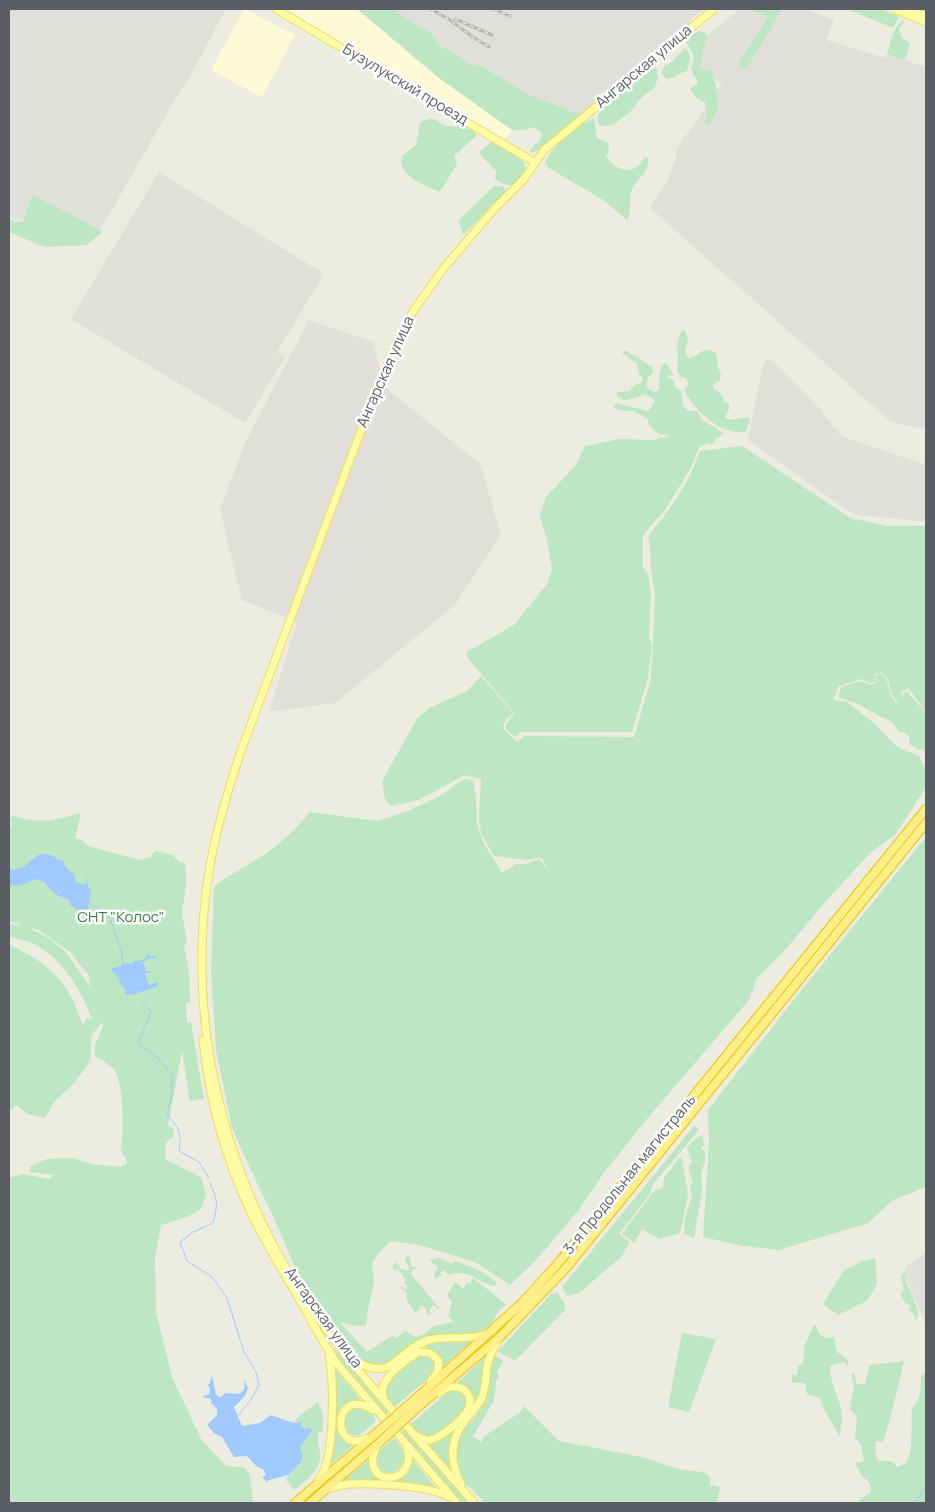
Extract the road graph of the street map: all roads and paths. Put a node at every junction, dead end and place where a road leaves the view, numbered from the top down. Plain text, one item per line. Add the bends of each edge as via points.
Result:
1 (276, 9) edge
2 (714, 9) edge
3 (894, 9) edge
4 (907, 9) edge
5 (926, 16) edge
6 (926, 22) edge
7 (534, 162) junction
8 (241, 751) junction
9 (926, 809) edge
10 (926, 823) edge
11 (492, 1332) junction
12 (500, 1337) junction
13 (337, 1343) junction
14 (328, 1350) junction
15 (387, 1403) junction
16 (415, 1405) junction
17 (379, 1414) junction
18 (414, 1434) junction
19 (373, 1436) junction
20 (379, 1443) junction
21 (406, 1445) junction
22 (313, 1486) junction
23 (465, 1493) junction
24 (320, 1494) junction
25 (295, 1503) edge
26 (310, 1503) edge
27 (456, 1503) edge
28 (474, 1503) edge

1 - 7 main road, Бузулукский проезд
2 - 7 main road, Ангарская улица via 548,146
3 - 6 main road
4 - 5 main road
7 - 8 main road, Ангарская улица via 524,179 443,269 400,335 357,439
8 - 13 main road, Ангарская улица via 226,796 211,862 203,927 203,978 212,1066 225,1128 251,1200 283,1264
8 - 14 main road, Ангарская улица via 220,804 202,900 199,977 204,1054 218,1121 244,1197 270,1250
9 - 11 highway, 3-я Продольная магистраль via 576,1242
10 - 12 highway, 3-я Продольная магистраль via 584,1248
11 - 13 main road via 477,1337 428,1340 390,1366 378,1369 353,1359
11 - 16 highway, 3-я Продольная магистраль
12 - 16 highway, 3-я Продольная магистраль
12 - 23 main road via 488,1364 483,1395 460,1426 452,1447 453,1466
13 - 14 main road via 329,1342
13 - 15 main road, Ангарская улица
14 - 17 main road, Ангарская улица
14 - 22 main road via 332,1376 330,1446 325,1470
15 - 16 main road via 382,1389 386,1380 417,1353 426,1351 436,1358 439,1367
15 - 18 main road, Ангарская улица
16 - 18 main road via 456,1386 464,1389 470,1405 464,1415 440,1436 427,1440
16 - 19 highway, 3-я Продольная магистраль, bridge
16 - 20 highway, 3-я Продольная магистраль, bridge
17 - 19 main road via 367,1406 356,1404 347,1408 341,1418 341,1429 348,1438 361,1441
17 - 21 main road, Ангарская улица
18 - 23 main road, Ангарская улица
19 - 22 highway, 3-я Продольная магистраль
20 - 21 main road via 372,1458 372,1467 379,1475 390,1478 405,1469 409,1459
20 - 24 highway, 3-я Продольная магистраль
21 - 27 main road, Ангарская улица
22 - 25 highway, 3-я Продольная магистраль
23 - 28 main road, Ангарская улица
24 - 26 highway, 3-я Продольная магистраль
24 - 27 main road via 342,1485 376,1484 436,1491

